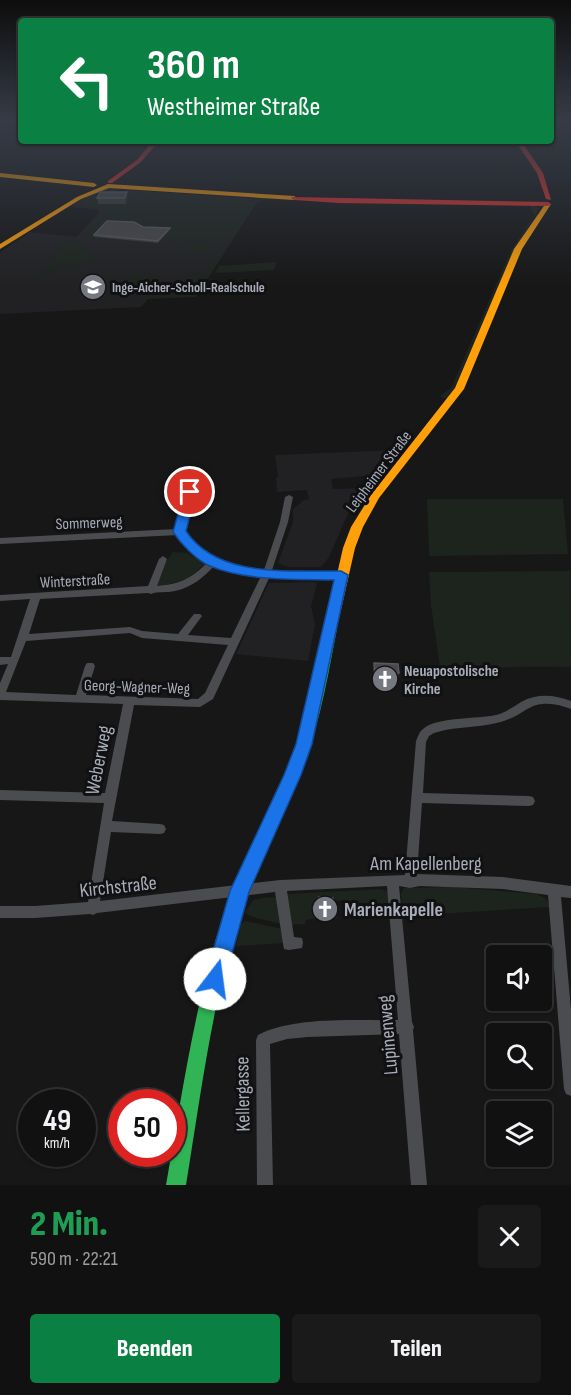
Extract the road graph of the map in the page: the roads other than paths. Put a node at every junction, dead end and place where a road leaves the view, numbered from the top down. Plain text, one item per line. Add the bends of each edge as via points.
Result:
1 (26, 177) edge
2 (115, 177) edge
3 (540, 177) edge
4 (103, 184) junction
5 (540, 201) junction
6 (0, 247) edge
7 (190, 492) dead end
8 (289, 497) dead end
9 (180, 532) junction
10 (0, 541) edge
11 (163, 559) dead end
12 (213, 562) junction
13 (265, 574) junction
14 (341, 575) junction
15 (151, 591) junction
16 (36, 596) junction
17 (0, 598) edge
18 (197, 616) dead end
19 (181, 636) junction
20 (23, 638) junction
21 (232, 642) junction
22 (15, 660) junction
23 (0, 661) edge
24 (90, 666) dead end
25 (0, 696) edge
26 (80, 699) junction
27 (129, 702) junction
28 (571, 705) edge
29 (0, 795) edge
30 (110, 798) junction
31 (418, 798) junction
32 (529, 801) dead end
33 (105, 826) junction
34 (160, 829) dead end
35 (393, 882) junction
36 (410, 882) junction
37 (280, 886) junction
38 (240, 891) junction
39 (554, 891) junction
40 (571, 892) edge
41 (93, 909) junction
42 (0, 912) edge
43 (297, 943) dead end
44 (407, 1027) junction
45 (571, 1089) edge
46 (176, 1185) edge
47 (265, 1185) edge
48 (419, 1185) edge

1 - 4 main road
2 - 4 main road
3 - 5 main road
4 - 5 main road via 339,201
4 - 6 main road
5 - 14 main road, Leipheimer Straße via 459,389 364,514
7 - 9 street
8 - 13 street, Georg-Wagner-Weg via 286,517
9 - 10 street, Sommerweg
9 - 12 street
11 - 15 street
12 - 13 street
12 - 15 street, Winterstraße via 196,578 176,588
13 - 14 street
13 - 21 street, Georg-Wagner-Weg
14 - 38 main road, Leipheimer Straße via 304,744
15 - 16 street, Winterstraße
16 - 17 street, Winterstraße
16 - 20 street
18 - 19 street
19 - 20 street via 130,630
19 - 21 street
20 - 22 street
21 - 27 street, Georg-Wagner-Weg via 209,696 200,703
22 - 23 street
22 - 25 street
24 - 26 street
25 - 26 street, Georg-Wagner-Weg
26 - 27 street, Georg-Wagner-Weg
27 - 30 street, Weberweg
28 - 31 street via 541,699 524,704 507,716 481,723 437,726 425,733 421,741
29 - 30 street
30 - 33 street, Weberweg
31 - 32 street
31 - 36 street
33 - 34 street
33 - 41 street, Weberweg
35 - 36 street, Am Kapellenberg
35 - 37 street, Am Kapellenberg
35 - 44 street, Lupinenweg
36 - 39 street, Am Kapellenberg via 507,883
37 - 38 street, Am Kapellenberg
37 - 43 street via 289,944
38 - 41 street, Kirchstraße
38 - 46 main road, Leipheimer Straße via 206,1022
39 - 40 street, Am Kapellenberg
39 - 45 street
41 - 42 street, Kirchstraße
44 - 47 street, Kellergasse via 308,1030 271,1034 263,1040
44 - 48 street, Lupinenweg

